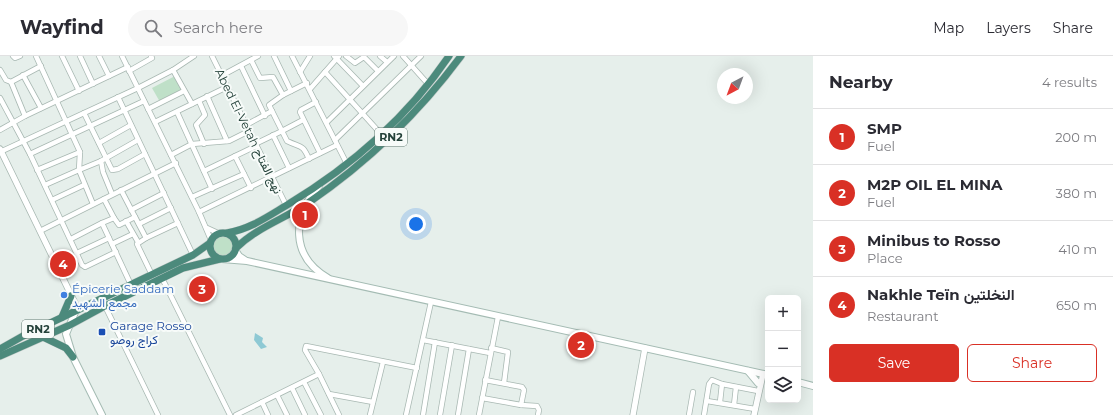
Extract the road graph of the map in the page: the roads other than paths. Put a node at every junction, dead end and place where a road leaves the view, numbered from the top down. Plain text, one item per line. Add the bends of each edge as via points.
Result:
1 (13, 56) edge
2 (20, 56) edge
3 (37, 56) edge
4 (62, 56) edge
5 (80, 56) edge
6 (99, 56) edge
7 (122, 56) edge
8 (194, 56) edge
9 (213, 56) edge
10 (258, 56) edge
11 (274, 56) edge
12 (292, 56) edge
13 (310, 56) edge
14 (346, 56) edge
15 (380, 56) edge
16 (394, 56) edge
17 (403, 56) edge
18 (421, 56) edge
19 (461, 56) edge
20 (153, 57) edge
21 (336, 57) edge
22 (446, 57) edge
23 (187, 58) edge
24 (251, 60) junction
25 (387, 62) junction
26 (41, 66) junction
27 (241, 66) junction
28 (412, 66) junction
29 (128, 69) junction
30 (0, 70) edge
31 (173, 70) junction
32 (378, 71) junction
33 (300, 72) junction
34 (325, 72) junction
35 (24, 75) junction
36 (1, 76) edge
37 (109, 76) junction
38 (221, 76) junction
39 (11, 82) junction
40 (307, 83) junction
41 (93, 84) junction
42 (428, 84) junction
43 (363, 86) junction
44 (227, 87) junction
45 (138, 88) junction
46 (310, 89) junction
47 (79, 91) junction
48 (184, 91) junction
49 (291, 91) junction
50 (283, 95) junction
51 (207, 96) junction
52 (118, 97) junction
53 (0, 98) edge
54 (351, 99) junction
55 (58, 100) junction
56 (144, 101) junction
57 (199, 101) junction
58 (316, 102) junction
59 (192, 104) junction
60 (41, 108) junction
61 (148, 109) junction
62 (124, 110) junction
63 (272, 111) junction
64 (177, 112) junction
65 (84, 113) junction
66 (364, 114) junction
67 (25, 116) junction
68 (265, 116) junction
69 (303, 120) junction
70 (66, 121) junction
71 (154, 122) junction
72 (327, 122) junction
73 (12, 123) junction
74 (90, 125) junction
75 (131, 125) junction
76 (246, 125) junction
77 (0, 130) edge
78 (249, 131) junction
79 (282, 131) junction
80 (382, 134) junction
81 (73, 135) junction
82 (273, 135) junction
83 (138, 140) junction
84 (227, 141) junction
85 (23, 142) junction
86 (99, 143) junction
87 (336, 143) junction
88 (192, 144) junction
89 (204, 144) junction
90 (256, 145) junction
91 (0, 151) edge
92 (80, 152) junction
93 (320, 153) junction
94 (30, 154) junction
95 (145, 154) junction
96 (171, 155) junction
97 (235, 156) junction
98 (106, 157) junction
99 (309, 159) junction
100 (101, 160) junction
101 (176, 163) junction
102 (347, 164) junction
103 (289, 168) junction
104 (37, 170) junction
105 (79, 170) junction
106 (204, 171) junction
107 (154, 174) junction
108 (244, 174) junction
109 (272, 178) junction
110 (323, 182) junction
111 (84, 184) junction
112 (45, 185) junction
113 (251, 188) junction
114 (212, 189) junction
115 (121, 190) junction
116 (164, 193) junction
117 (112, 194) junction
118 (192, 197) junction
119 (104, 199) junction
120 (52, 200) junction
121 (93, 204) junction
122 (307, 204) junction
123 (286, 206) junction
124 (171, 208) junction
125 (131, 210) junction
126 (199, 212) junction
127 (135, 217) junction
128 (114, 218) junction
129 (62, 219) junction
130 (126, 222) junction
131 (102, 223) junction
132 (178, 223) junction
133 (139, 224) junction
134 (207, 228) junction
135 (40, 231) junction
136 (218, 233) junction
137 (227, 233) junction
138 (133, 234) junction
139 (71, 238) junction
140 (109, 238) junction
141 (146, 238) junction
142 (138, 242) junction
143 (210, 242) junction
144 (112, 244) junction
145 (235, 249) junction
146 (116, 252) junction
147 (77, 253) junction
148 (193, 255) junction
149 (221, 259) junction
150 (247, 261) junction
151 (152, 275) junction
152 (162, 278) junction
153 (333, 280) junction
154 (131, 285) junction
155 (71, 296) junction
156 (431, 302) junction
157 (105, 306) junction
158 (76, 310) junction
159 (62, 317) junction
160 (498, 317) junction
161 (70, 325) junction
162 (43, 337) junction
163 (423, 340) junction
164 (435, 342) junction
165 (452, 345) junction
166 (491, 348) junction
167 (645, 348) junction
168 (0, 349) edge
169 (470, 349) junction
170 (490, 354) junction
171 (0, 356) edge
172 (73, 357) junction
173 (383, 362) junction
174 (418, 368) junction
175 (748, 371) junction
176 (319, 374) junction
177 (764, 375) edge
178 (485, 380) junction
179 (304, 382) junction
180 (759, 382) junction
181 (504, 383) junction
182 (801, 383) edge
183 (722, 384) junction
184 (813, 386) edge
185 (736, 387) junction
186 (292, 388) junction
187 (758, 390) junction
188 (693, 392) dead end
189 (278, 394) junction
190 (329, 394) junction
191 (482, 398) junction
192 (707, 401) junction
193 (262, 402) junction
194 (373, 402) junction
195 (720, 402) junction
196 (734, 404) junction
197 (521, 405) junction
198 (754, 412) edge
199 (102, 415) edge
200 (158, 415) edge
201 (230, 415) edge
202 (236, 415) edge
203 (268, 415) edge
204 (287, 415) edge
205 (305, 415) edge
206 (321, 415) edge
207 (339, 415) edge
208 (370, 415) edge
209 (406, 415) edge
210 (423, 415) edge
211 (440, 415) edge
212 (458, 415) edge
213 (479, 415) edge
214 (538, 415) edge
215 (633, 415) edge
216 (689, 415) edge
217 (704, 415) edge

1 - 2 street
3 - 26 street
4 - 47 street
5 - 41 street
6 - 37 street
7 - 29 street
8 - 23 street
9 - 38 street, Abed El-Vetah نهج الفتاح
10 - 24 street
11 - 49 street
12 - 33 street
13 - 33 street
14 - 32 street via 355,64 364,57
15 - 25 street
16 - 25 street
17 - 28 street
18 - 28 street
19 - 122 highway, RN2 via 428,99 392,136 352,171
20 - 29 street
21 - 34 street
21 - 43 street
22 - 42 highway, RN2
23 - 31 street
24 - 27 street
24 - 50 street via 260,78 273,77
25 - 32 street
26 - 35 street
26 - 55 street
27 - 38 street
27 - 68 street
28 - 42 street
28 - 66 street
29 - 37 street
29 - 45 street
30 - 36 street
31 - 45 street
31 - 48 street
32 - 43 street
33 - 40 street
34 - 46 street
34 - 54 street
35 - 39 street
35 - 60 street
36 - 39 street
37 - 41 street
38 - 44 street, Abed El-Vetah نهج الفتاح
39 - 67 street
40 - 46 street
40 - 49 street
41 - 47 street
42 - 80 highway, RN2
43 - 54 street
44 - 51 street
44 - 76 street, Abed El-Vetah نهج الفتاح
45 - 52 street
45 - 56 street
46 - 58 street
47 - 55 street
48 - 59 street
48 - 61 street
49 - 50 street
50 - 63 street via 270,103
51 - 57 street
51 - 84 street
52 - 62 street
52 - 65 street
53 - 73 street
54 - 66 street
54 - 72 street
55 - 60 street
55 - 70 street
56 - 61 street
56 - 62 street
57 - 59 street
57 - 89 street via 205,115 196,125
58 - 69 street via 300,111
58 - 72 street
59 - 64 street
60 - 67 street
61 - 71 street
62 - 74 street
62 - 75 street
63 - 68 street
63 - 79 street
64 - 71 street
64 - 88 street
65 - 70 street
65 - 74 street
66 - 80 street
66 - 87 street
67 - 73 street
68 - 76 street
69 - 79 street
69 - 93 street
70 - 81 street
70 - 85 street
71 - 96 street
72 - 87 street
73 - 77 street
73 - 85 street
74 - 81 street
74 - 86 street
75 - 83 street
75 - 86 street
76 - 78 street, Abed El-Vetah نهج الفتاح
78 - 84 street
78 - 90 street, Abed El-Vetah نهج الفتاح
79 - 82 street
79 - 99 street via 288,141 304,148
80 - 102 highway, RN2
81 - 92 street
81 - 94 street
82 - 90 street
82 - 103 street
83 - 95 street
83 - 98 street
84 - 89 street
85 - 91 street
85 - 94 street
86 - 98 street
87 - 93 street
87 - 102 street
88 - 89 street
88 - 96 street
88 - 106 street
90 - 97 street
90 - 109 street, Abed El-Vetah نهج الفتاح
91 - 135 street
92 - 104 street
92 - 105 street
93 - 99 street
94 - 104 street
95 - 98 street via 114,171
95 - 107 street
96 - 101 street
97 - 106 street
97 - 108 street
98 - 100 street
99 - 103 street
100 - 105 street
100 - 117 street
101 - 107 street
101 - 118 street
102 - 110 highway, RN2
103 - 109 street
104 - 112 street
105 - 111 street
105 - 112 street
106 - 114 street
107 - 115 street
107 - 116 street
108 - 113 street
108 - 114 street
109 - 113 street
109 - 123 street, Abed El-Vetah نهج الفتاح
110 - 122 main road
110 - 123 highway, RN2
111 - 120 street
111 - 121 street
112 - 120 street
113 - 126 street
114 - 118 street
115 - 117 street
115 - 125 street
116 - 124 street
116 - 125 street
117 - 119 street
118 - 126 street
119 - 121 street
119 - 128 street
120 - 129 street
121 - 129 street
122 - 145 highway, RN2 via 247,238
122 - 153 main road via 298,228 301,245 317,270
123 - 137 highway, RN2 via 249,227
124 - 132 street
124 - 133 street
125 - 127 street
126 - 134 street
127 - 130 street
127 - 133 street
128 - 130 street via 118,226
128 - 131 street
129 - 135 street
129 - 139 street
130 - 138 street
131 - 139 street
131 - 140 street
132 - 141 street
132 - 148 street
133 - 141 street
134 - 136 street
134 - 143 street
135 - 155 street
136 - 137 highway
136 - 143 highway
137 - 145 highway via 234,239
138 - 142 street
138 - 144 street
139 - 147 street
140 - 144 street
140 - 147 street
141 - 142 street
142 - 151 street via 136,246
143 - 148 highway, RN2
143 - 149 highway via 211,252
144 - 146 street
145 - 149 highway via 231,256
145 - 150 main road via 239,256
146 - 147 street via 85,267
146 - 154 street
148 - 151 highway, RN2
149 - 150 main road
149 - 152 highway, RN2 via 193,264
150 - 153 main road
151 - 154 highway, RN2
152 - 157 highway, RN2
152 - 201 street
153 - 156 main road
154 - 158 highway, RN2
155 - 158 street
155 - 159 highway
156 - 160 main road
156 - 163 street
157 - 161 highway, RN2
157 - 200 street
158 - 159 highway, RN2
158 - 161 main road
159 - 168 highway, RN2
160 - 166 street
160 - 167 main road
161 - 162 highway, RN2
161 - 172 main road via 66,334
162 - 171 highway, RN2
162 - 172 highway via 66,348
163 - 164 street
163 - 174 street
164 - 165 street
164 - 210 street
165 - 169 street
165 - 211 street
166 - 170 street
166 - 181 street via 508,352
167 - 175 main road
167 - 215 street
169 - 170 street
169 - 212 street
170 - 178 street
172 - 199 main road
173 - 174 street
173 - 176 street via 306,346 305,350
173 - 194 street
174 - 209 street
175 - 177 main road
175 - 180 main road
176 - 179 street
176 - 190 street
177 - 180 main road
177 - 180 street
178 - 181 street
178 - 191 street
179 - 186 street
179 - 206 street
180 - 187 street
181 - 197 street via 524,388
182 - 184 main road
183 - 185 street
183 - 192 street via 711,380
183 - 195 street
185 - 187 street
185 - 196 street
186 - 189 street
186 - 205 street
187 - 198 street
188 - 216 street
189 - 193 street
189 - 204 street
190 - 194 street
190 - 207 street
191 - 197 street
191 - 213 street
192 - 195 street
192 - 217 street
193 - 202 street
193 - 203 street
194 - 208 street
195 - 196 street
196 - 198 street
197 - 214 street via 537,406 540,410

